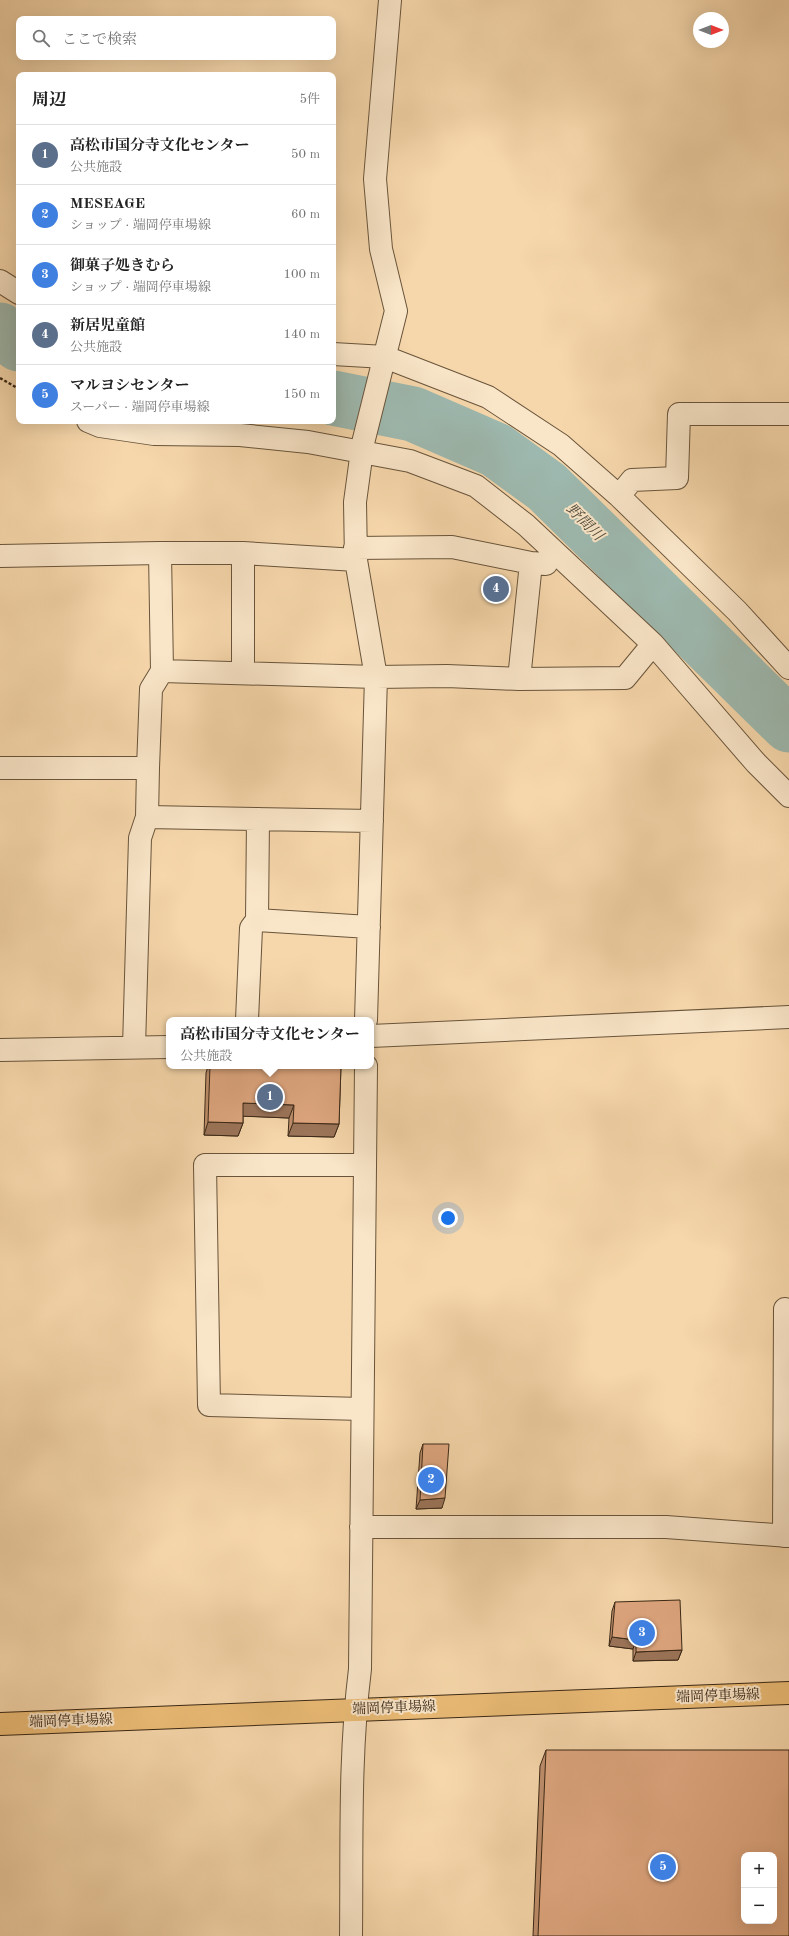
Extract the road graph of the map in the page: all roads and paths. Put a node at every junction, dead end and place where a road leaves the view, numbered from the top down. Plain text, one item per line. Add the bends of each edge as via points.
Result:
1 (390, 0) edge
2 (0, 281) edge
3 (16, 291) edge
4 (336, 355) edge
5 (383, 364) junction
6 (0, 378) edge
7 (16, 387) edge
8 (789, 414) edge
9 (95, 424) edge
10 (362, 448) junction
11 (619, 496) junction
12 (160, 553) junction
13 (244, 553) junction
14 (356, 554) junction
15 (0, 556) edge
16 (531, 563) junction
17 (567, 565) junction
18 (653, 644) junction
19 (789, 668) edge
20 (162, 671) junction
21 (243, 673) junction
22 (376, 677) junction
23 (519, 679) junction
24 (0, 768) edge
25 (148, 768) junction
26 (789, 796) edge
27 (147, 817) junction
28 (258, 819) junction
29 (372, 821) junction
30 (257, 920) junction
31 (369, 927) junction
32 (247, 1017) edge
33 (366, 1017) edge
34 (789, 1017) edge
35 (374, 1036) edge
36 (134, 1047) junction
37 (166, 1047) edge
38 (0, 1050) edge
39 (366, 1069) edge
40 (365, 1165) junction
41 (785, 1308) dead end
42 (362, 1408) junction
43 (361, 1526) junction
44 (786, 1536) edge
45 (789, 1693) edge
46 (355, 1709) junction
47 (0, 1724) edge
48 (351, 1936) edge

1 - 5 street via 375,180 381,249 396,311
2 - 3 street
4 - 5 street
5 - 10 street
5 - 11 street via 488,397 560,445
6 - 7 path
8 - 11 street via 679,414 677,478 632,480
9 - 10 street via 154,434 240,435
10 - 14 street via 355,502
10 - 17 street via 410,461 476,486 526,525
11 - 19 street via 737,611
12 - 13 street
12 - 15 street
12 - 20 street
13 - 14 street
13 - 21 street
14 - 16 street via 452,547
14 - 22 street
16 - 17 street
16 - 23 street
17 - 18 street
18 - 23 street via 624,678
18 - 26 street via 756,764
20 - 21 street
20 - 25 street via 151,689
21 - 22 street
22 - 23 street
22 - 29 street
24 - 25 street
25 - 27 street
27 - 28 street
27 - 36 street via 140,838
28 - 29 street
28 - 30 street
29 - 31 street
30 - 31 street
30 - 32 street via 250,928
31 - 33 street
34 - 35 street
36 - 37 street
36 - 38 street
39 - 40 street
40 - 42 street
40 - 42 street via 205,1165 209,1405
41 - 44 street
42 - 43 street
43 - 44 street via 666,1526
43 - 46 street via 360,1669
45 - 46 main road, 端岡停車場線
46 - 47 main road, 端岡停車場線
46 - 48 street

